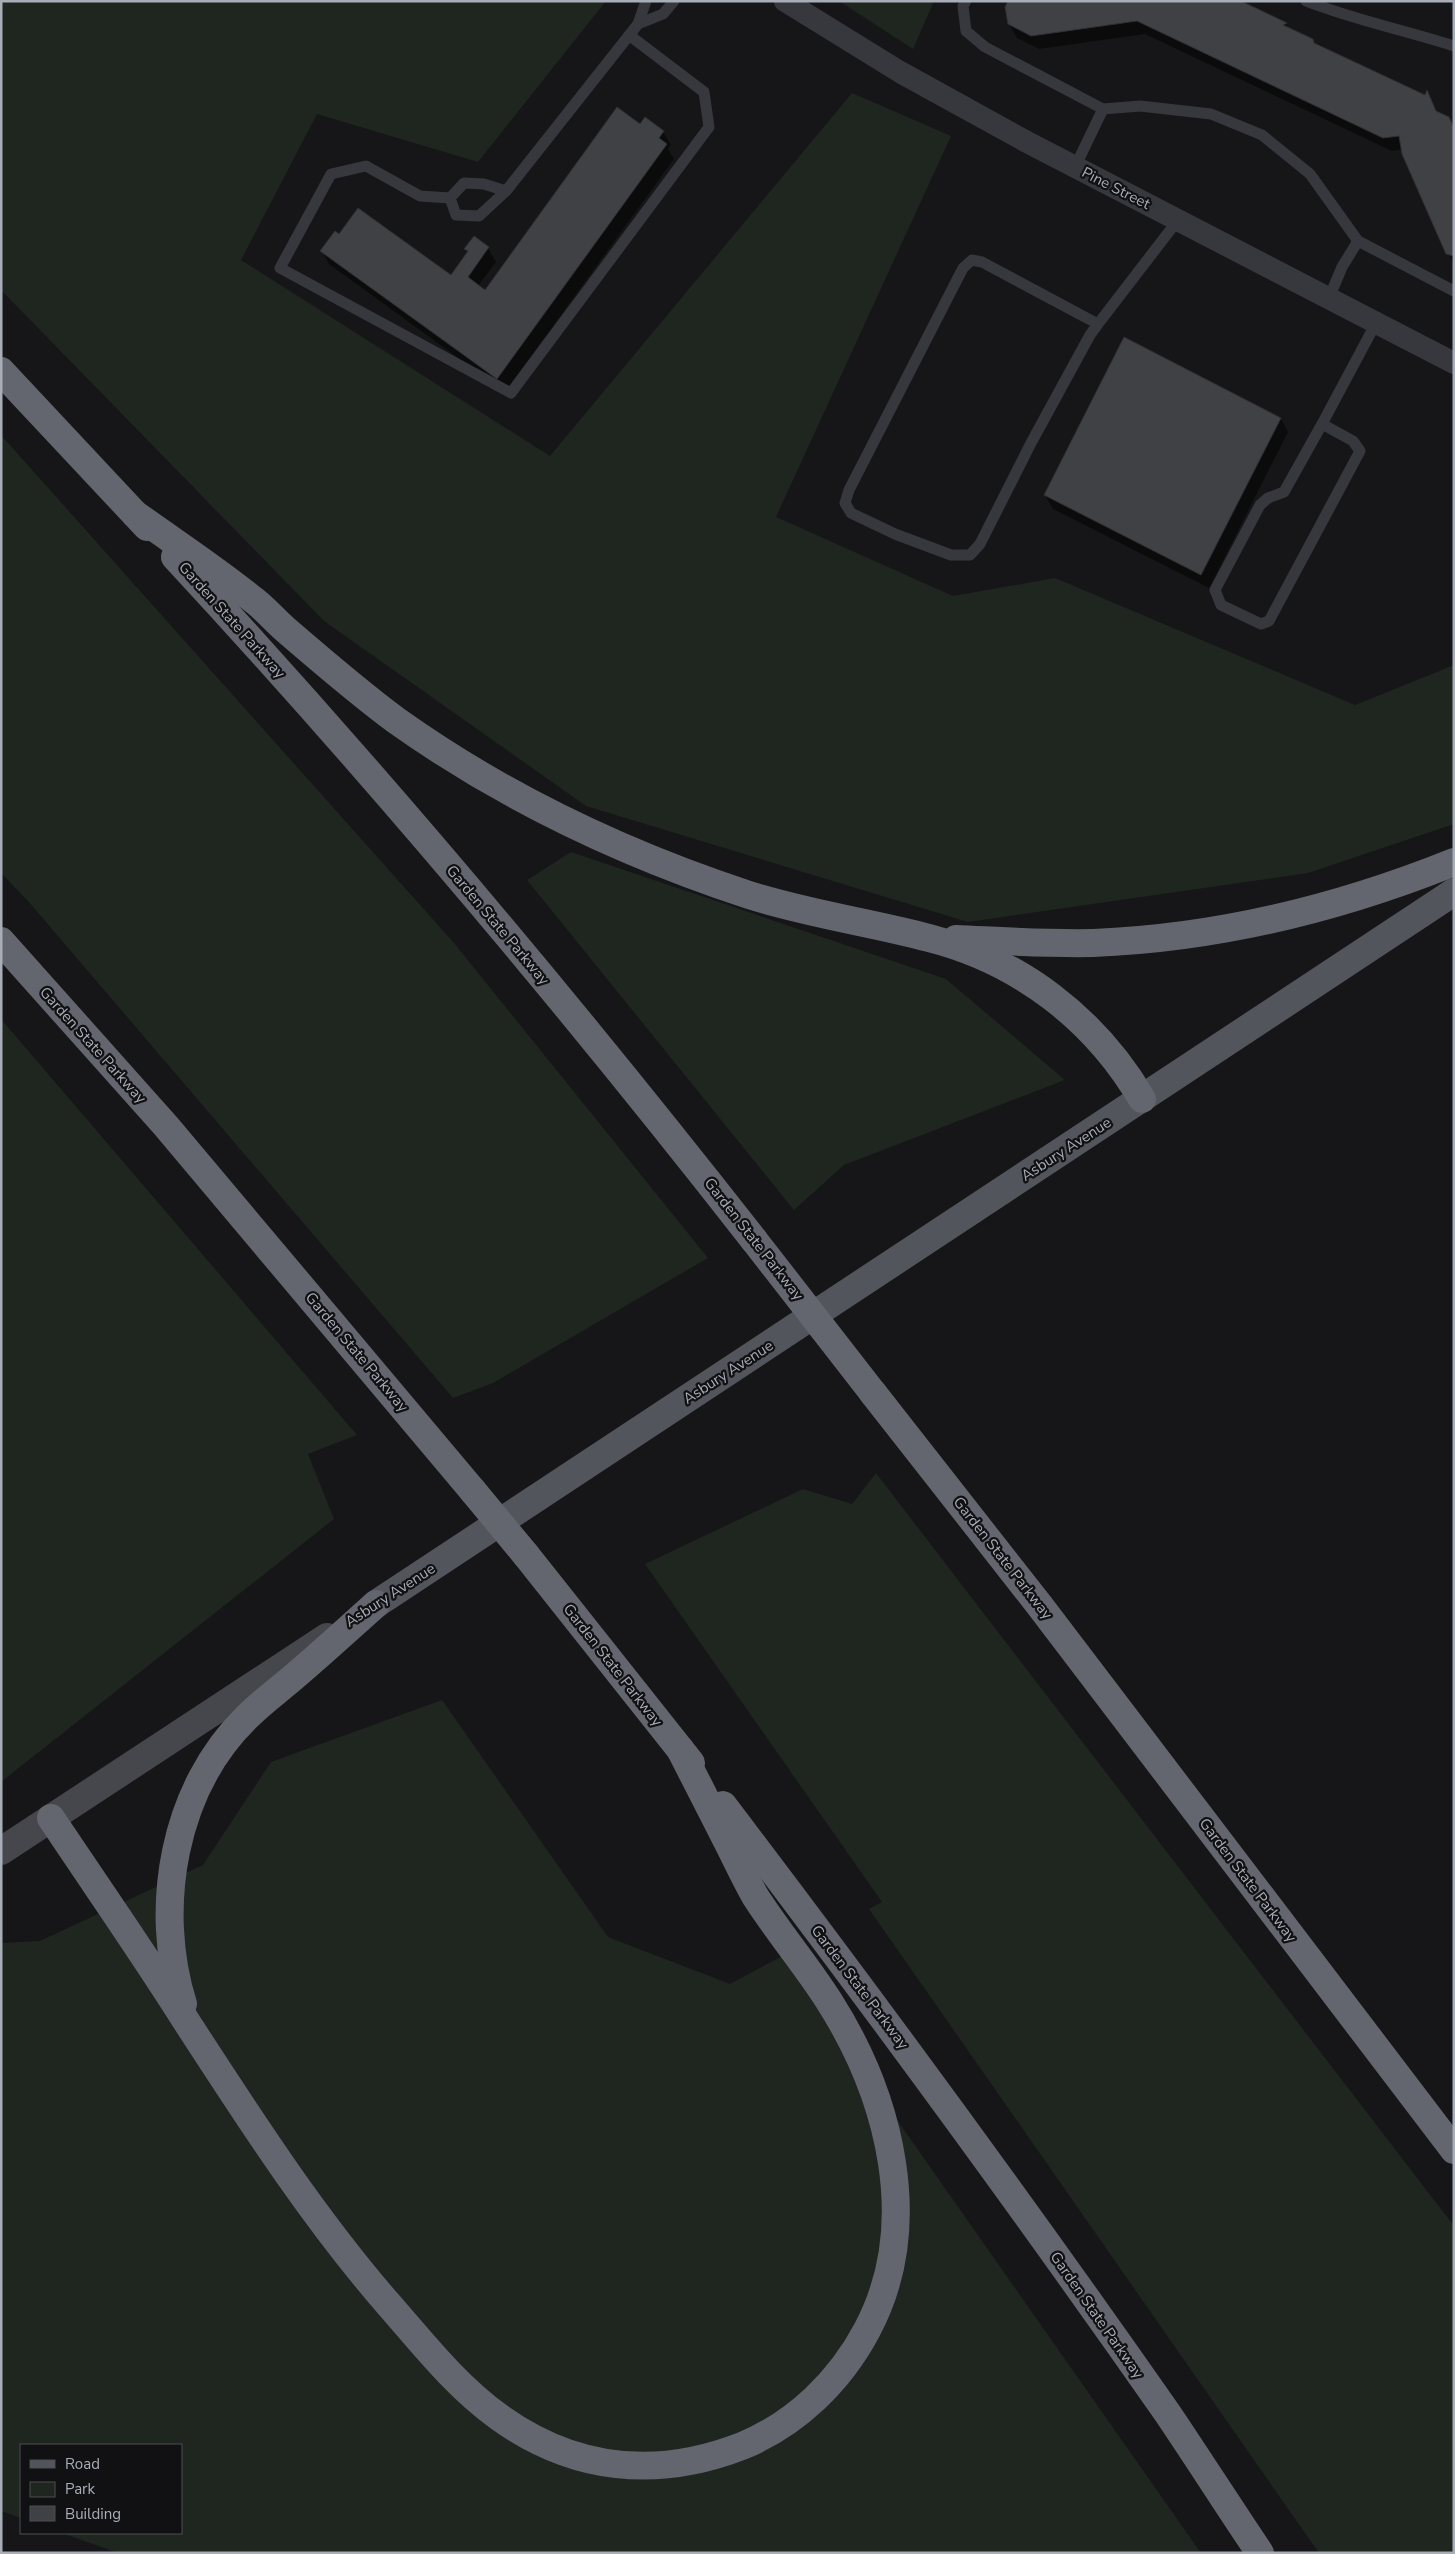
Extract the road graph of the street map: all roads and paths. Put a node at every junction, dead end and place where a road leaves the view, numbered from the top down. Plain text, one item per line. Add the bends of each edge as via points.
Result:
1 (646, 1) edge
2 (674, 1) edge
3 (785, 1) edge
4 (966, 1) edge
5 (1306, 1) edge
6 (638, 24) junction
7 (629, 35) junction
8 (1454, 46) edge
9 (1103, 109) junction
10 (1075, 167) junction
11 (506, 191) junction
12 (450, 198) junction
13 (1178, 220) junction
14 (1358, 241) junction
15 (1454, 291) edge
16 (1329, 298) junction
17 (1376, 322) junction
18 (1098, 324) junction
19 (1454, 363) edge
20 (1, 371) edge
21 (1322, 424) junction
22 (135, 514) junction
23 (1454, 862) edge
24 (1454, 892) edge
25 (932, 938) junction
26 (1, 941) edge
27 (1142, 1099) junction
28 (376, 1604) junction
29 (680, 1749) junction
30 (51, 1818) junction
31 (1, 1851) edge
32 (189, 2025) junction
33 (1454, 2150) edge
34 (1260, 2553) edge

1 - 6 lane
2 - 6 lane via 664,14
3 - 10 street, Pine Street via 900,72
4 - 9 lane via 963,6 966,31 985,47
5 - 8 lane via 1344,16
6 - 7 lane
7 - 11 lane
7 - 12 lane via 704,92 709,127 511,392 280,268 331,174 366,166 420,196
9 - 10 lane
9 - 14 lane via 1140,106 1211,114 1262,135 1310,174
10 - 13 street, Pine Street
11 - 12 lane via 484,184 464,183
11 - 12 lane via 479,216 456,215
13 - 16 street, Pine Street
13 - 18 lane
14 - 15 lane
14 - 16 lane
16 - 17 street, Pine Street
17 - 19 street, Pine Street
17 - 21 lane
18 - 18 lane via 1031,443 980,544 970,555 951,555 851,513 845,503 849,490 963,268 972,260 982,262
20 - 22 highway, Garden State Parkway
21 - 21 lane via 1353,441 1360,451 1269,621 1262,624 1222,606 1215,590 1260,505 1284,492
22 - 25 highway via 253,599 309,650 396,720 519,798 625,848 724,886 802,910
22 - 33 highway, Garden State Parkway, bridge via 445,861 622,1074 1022,1584
23 - 25 highway via 1330,906 1204,934 1091,943
24 - 27 main road, Asbury Avenue
25 - 27 highway via 1010,970 1057,1000 1115,1056
26 - 29 highway, Garden State Parkway, bridge via 172,1134 473,1491
27 - 28 main road, Asbury Avenue
28 - 30 main road, Asbury Avenue
28 - 32 highway via 246,1717 219,1751 195,1794 177,1845 170,1903 172,1962
29 - 32 highway via 755,1896 832,2004 849,2038 888,2139 896,2199 896,2223 882,2297 857,2348 821,2394 799,2412 750,2442 678,2465 625,2465 551,2446 526,2434 480,2403 377,2292 336,2240 261,2136
29 - 34 highway, Garden State Parkway via 962,2126 1159,2402
30 - 31 main road, Asbury Avenue
30 - 32 highway

